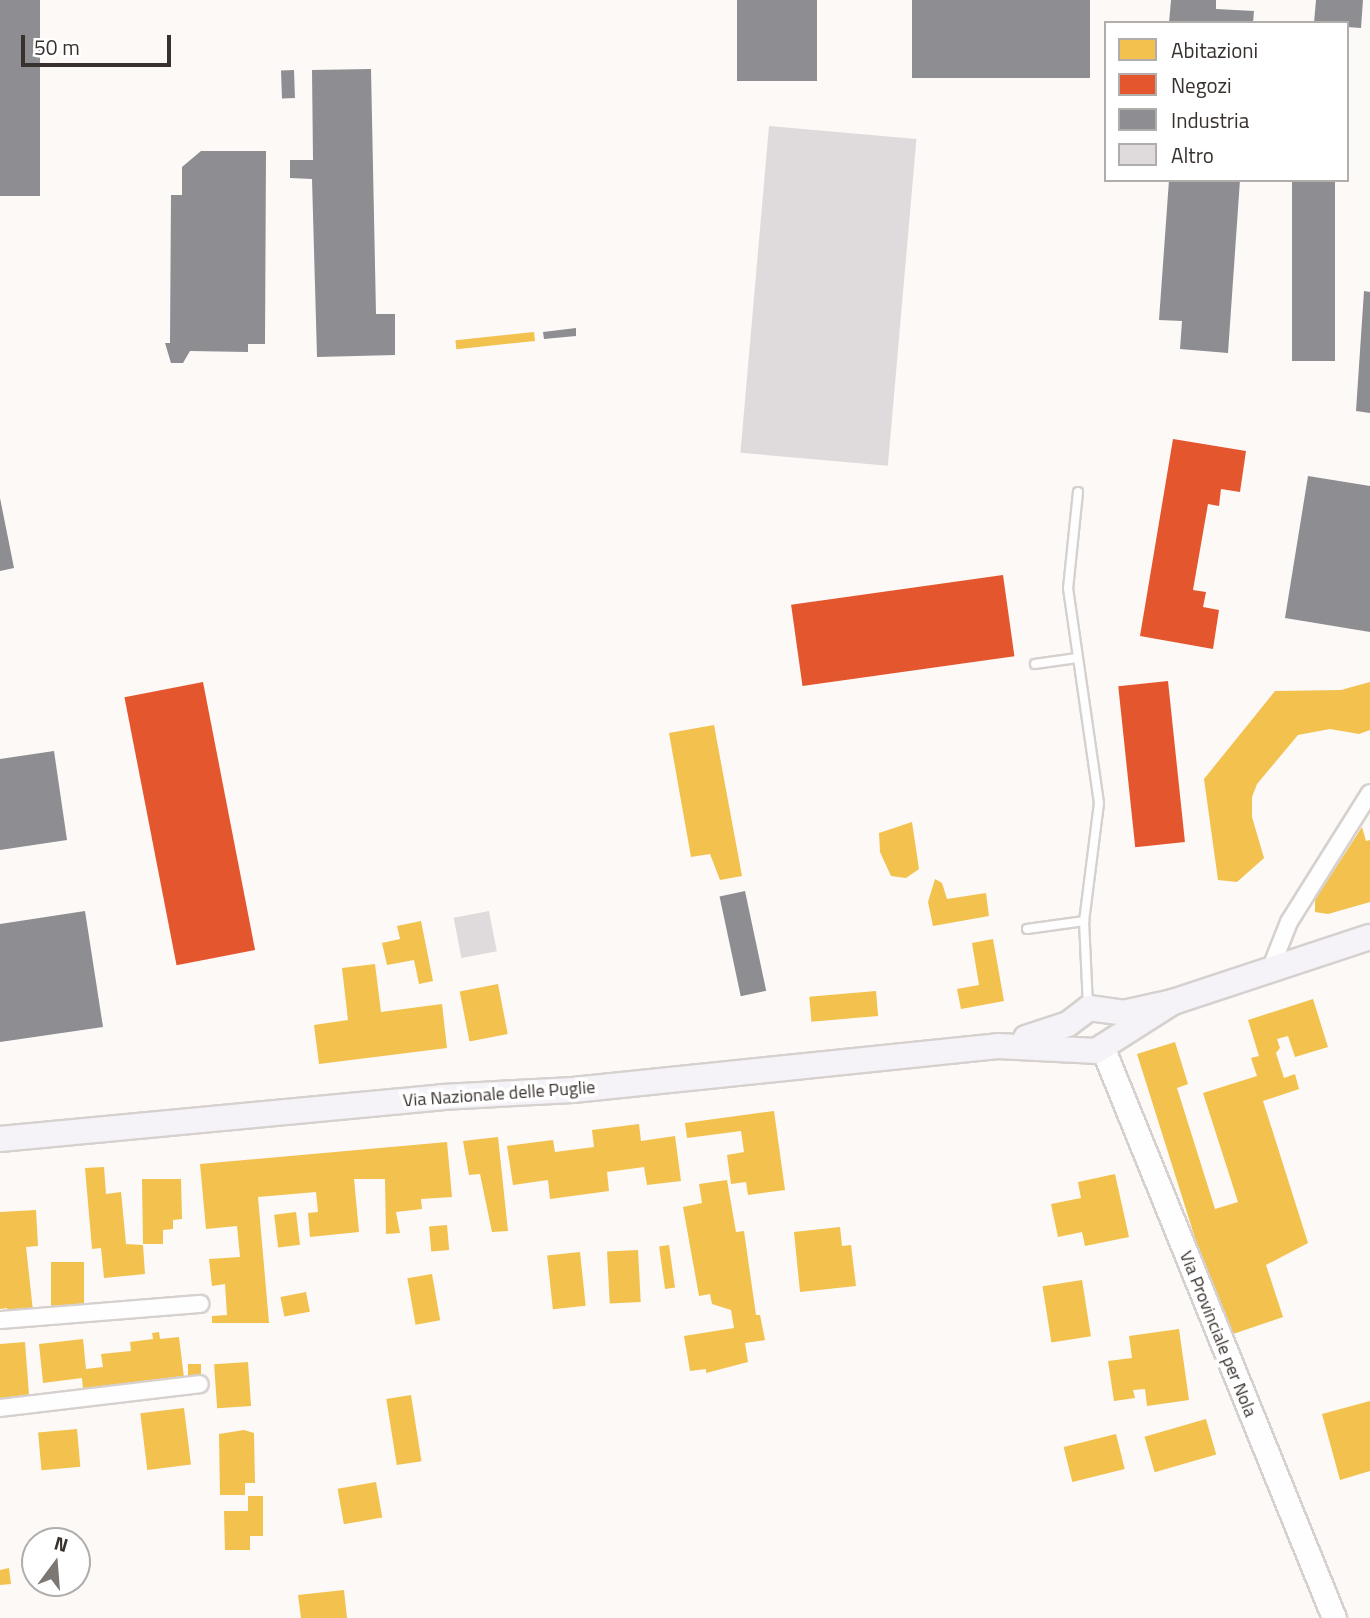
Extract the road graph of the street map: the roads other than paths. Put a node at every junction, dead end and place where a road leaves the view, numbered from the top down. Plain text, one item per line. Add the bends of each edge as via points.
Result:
1 (1078, 492) dead end
2 (1077, 658) junction
3 (1035, 664) dead end
4 (1370, 793) edge
5 (1084, 921) junction
6 (1027, 929) dead end
7 (1370, 937) edge
8 (1270, 970) junction
9 (1173, 1002) junction
10 (1089, 1011) junction
11 (998, 1046) junction
12 (1101, 1047) junction
13 (0, 1139) edge
14 (200, 1304) dead end
15 (0, 1320) edge
16 (200, 1384) dead end
17 (0, 1408) edge
18 (1334, 1618) edge

1 - 2 lane via 1068,566
2 - 3 lane
2 - 5 lane via 1099,803
4 - 8 street via 1289,922
5 - 6 lane
5 - 10 lane
7 - 8 main road
8 - 9 main road
9 - 10 main road via 1123,1013
9 - 12 main road
10 - 11 main road, Via Nazionale delle Puglie via 1056,1029
10 - 12 main road via 1074,1035
10 - 12 main road via 1116,1021
11 - 12 main road, Via Nazionale delle Puglie
11 - 13 main road, Via Nazionale delle Puglie via 586,1089 428,1098
12 - 18 street, Via Provinciale per Nola
14 - 15 street
16 - 17 street

